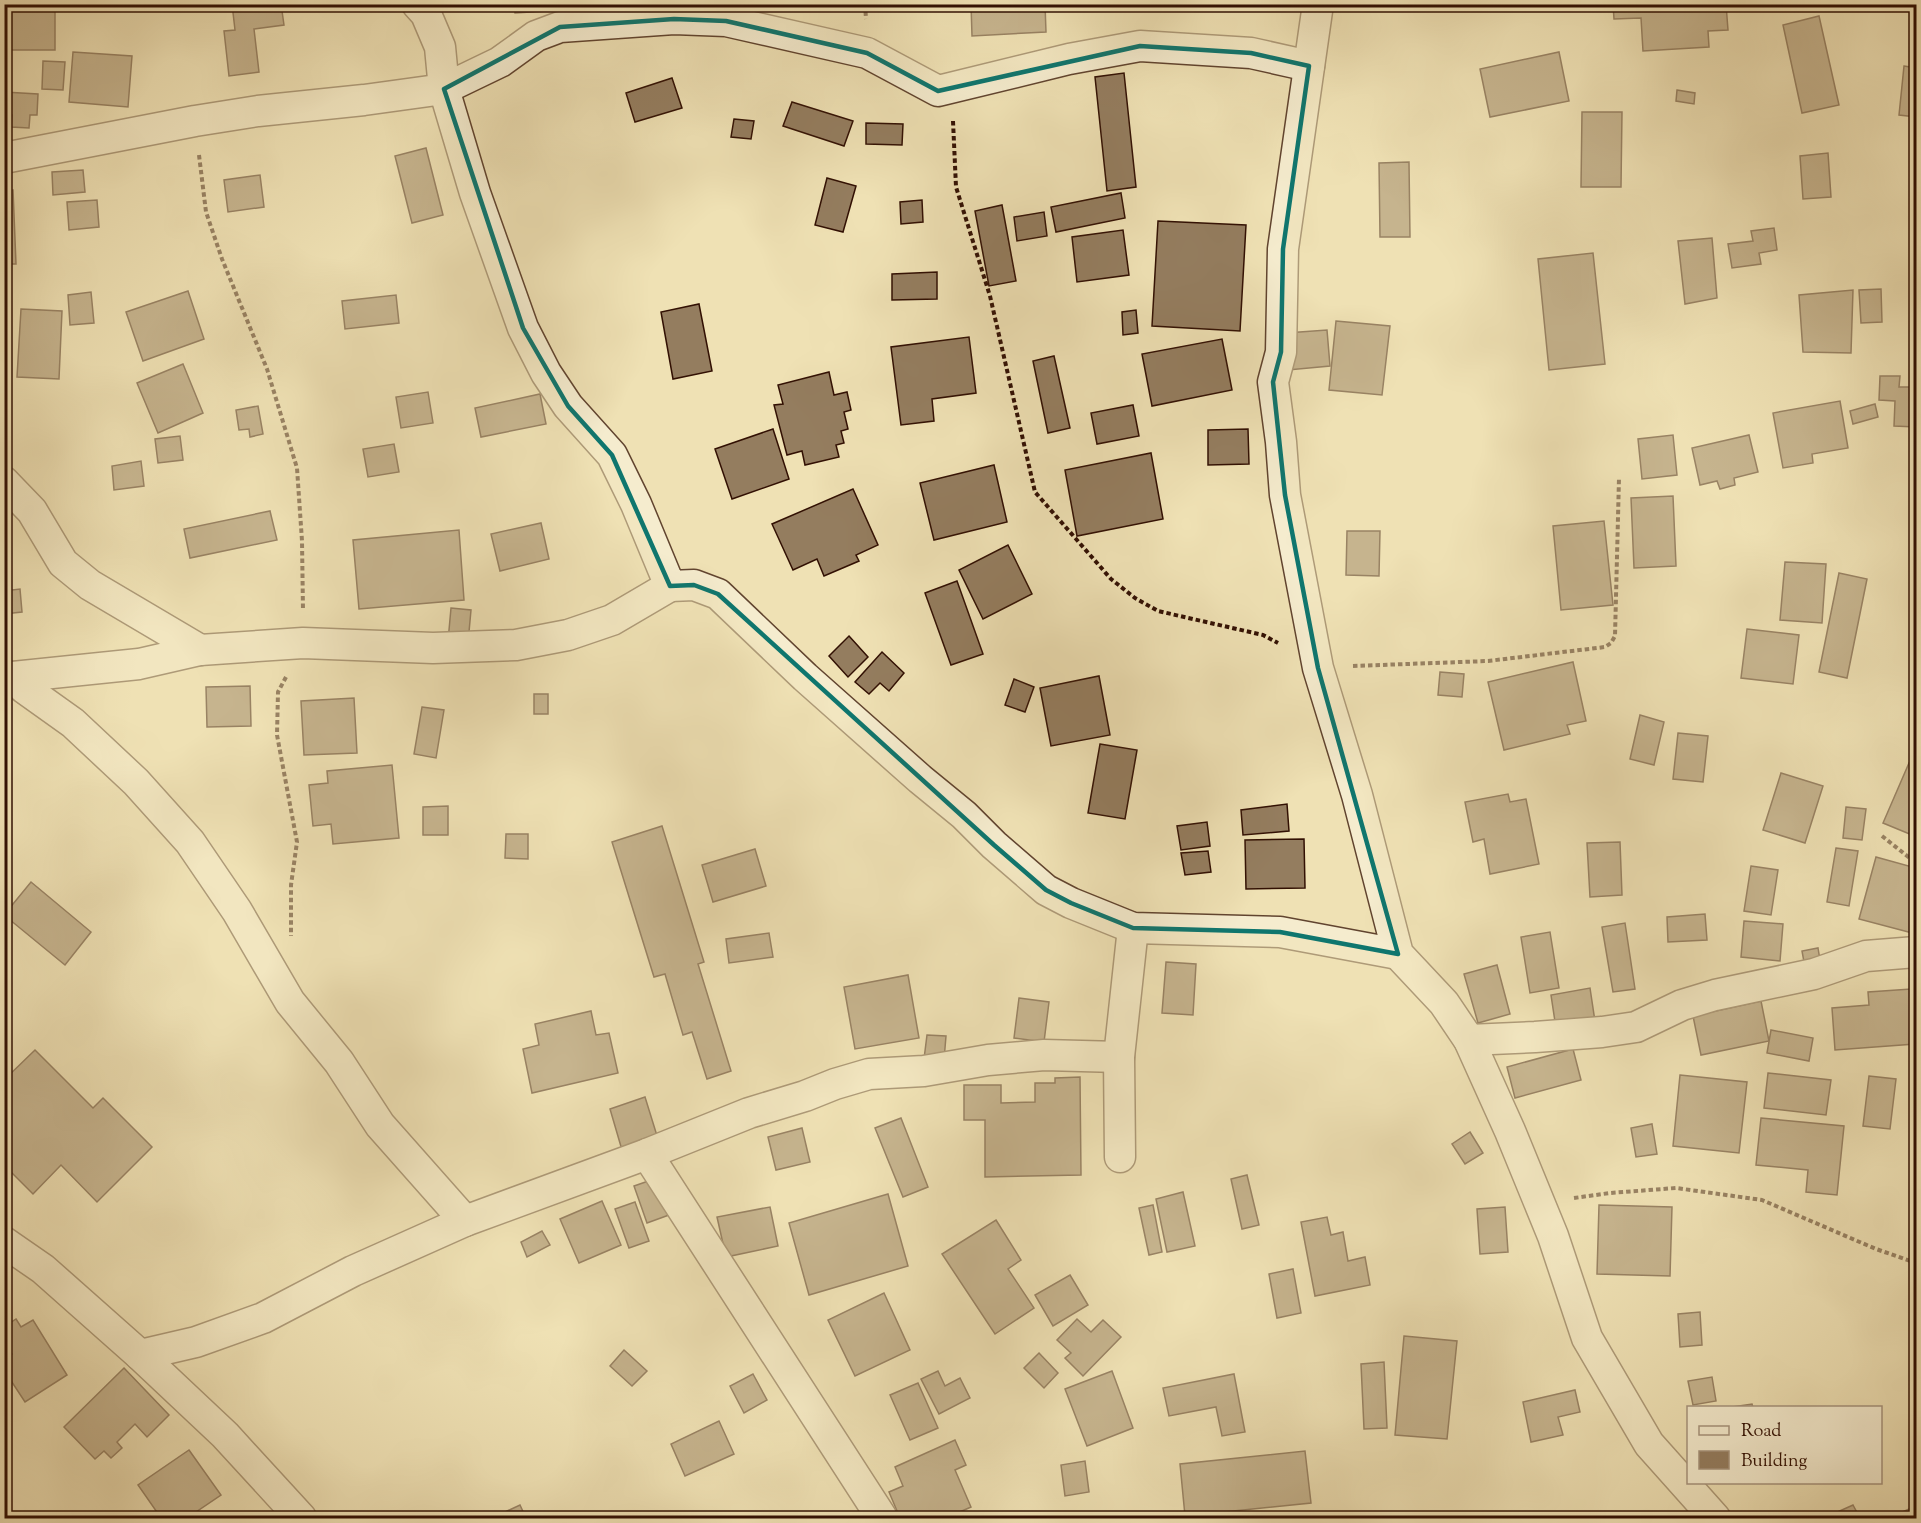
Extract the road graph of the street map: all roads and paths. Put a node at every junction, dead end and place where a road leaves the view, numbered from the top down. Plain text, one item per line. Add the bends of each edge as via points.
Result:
1 (417, 4) edge
2 (1318, 4) edge
3 (1309, 66) junction
4 (444, 89) junction
5 (938, 91) junction
6 (195, 121) junction
7 (4, 158) edge
8 (1619, 478) dead end
9 (4, 482) edge
10 (670, 586) junction
11 (303, 643) junction
12 (200, 650) junction
13 (1318, 668) junction
14 (9, 679) edge
15 (1882, 836) dead end
16 (1917, 863) edge
17 (1133, 928) junction
18 (291, 947) dead end
19 (1917, 952) edge
20 (1398, 954) junction
21 (1469, 1040) junction
22 (1119, 1057) junction
23 (647, 1154) junction
24 (1120, 1157) dead end
25 (1539, 1204) junction
26 (465, 1221) junction
27 (4, 1242) edge
28 (1917, 1263) edge
29 (140, 1355) junction
30 (301, 1518) edge
31 (882, 1518) edge
32 (1715, 1518) edge

1 - 4 street via 426,14 440,47
2 - 3 street
3 - 5 street via 1251,53 1140,46
3 - 13 street via 1283,249 1281,352 1273,382 1286,495
4 - 5 street via 500,62 536,36 560,27 674,19 726,21 867,53
4 - 6 street
4 - 10 street via 475,193 523,328 568,405 612,455
5 - 13 path via 952,111 956,187 990,296 1035,492 1111,579 1135,598 1158,611 1263,634
6 - 7 street
6 - 11 path via 206,212 267,369 297,468
8 - 13 path via 1615,636 1605,647 1488,661
9 - 12 street via 32,511 63,562 90,585
10 - 11 street via 612,620 568,635 516,645 432,648
10 - 17 street via 694,585 718,594 805,677 1046,890
11 - 12 street
11 - 18 path via 278,692 277,735 297,842 291,885
12 - 14 street via 139,664
13 - 20 street via 1357,795
14 - 26 street via 73,723 136,782 190,842 290,1002 339,1062 380,1125
15 - 16 path
17 - 20 street via 1280,932
17 - 22 street
19 - 21 street via 1866,956 1814,974 1715,995 1682,1005 1636,1027
20 - 21 street via 1444,1003
21 - 25 street
22 - 23 street via 1044,1055 869,1074 749,1113
22 - 24 street
23 - 26 street
23 - 31 street
25 - 28 path via 1677,1188 1762,1200
25 - 32 street via 1587,1338 1648,1444
26 - 29 street via 353,1271 263,1318 196,1342
27 - 29 street via 43,1269
29 - 30 street via 225,1435

